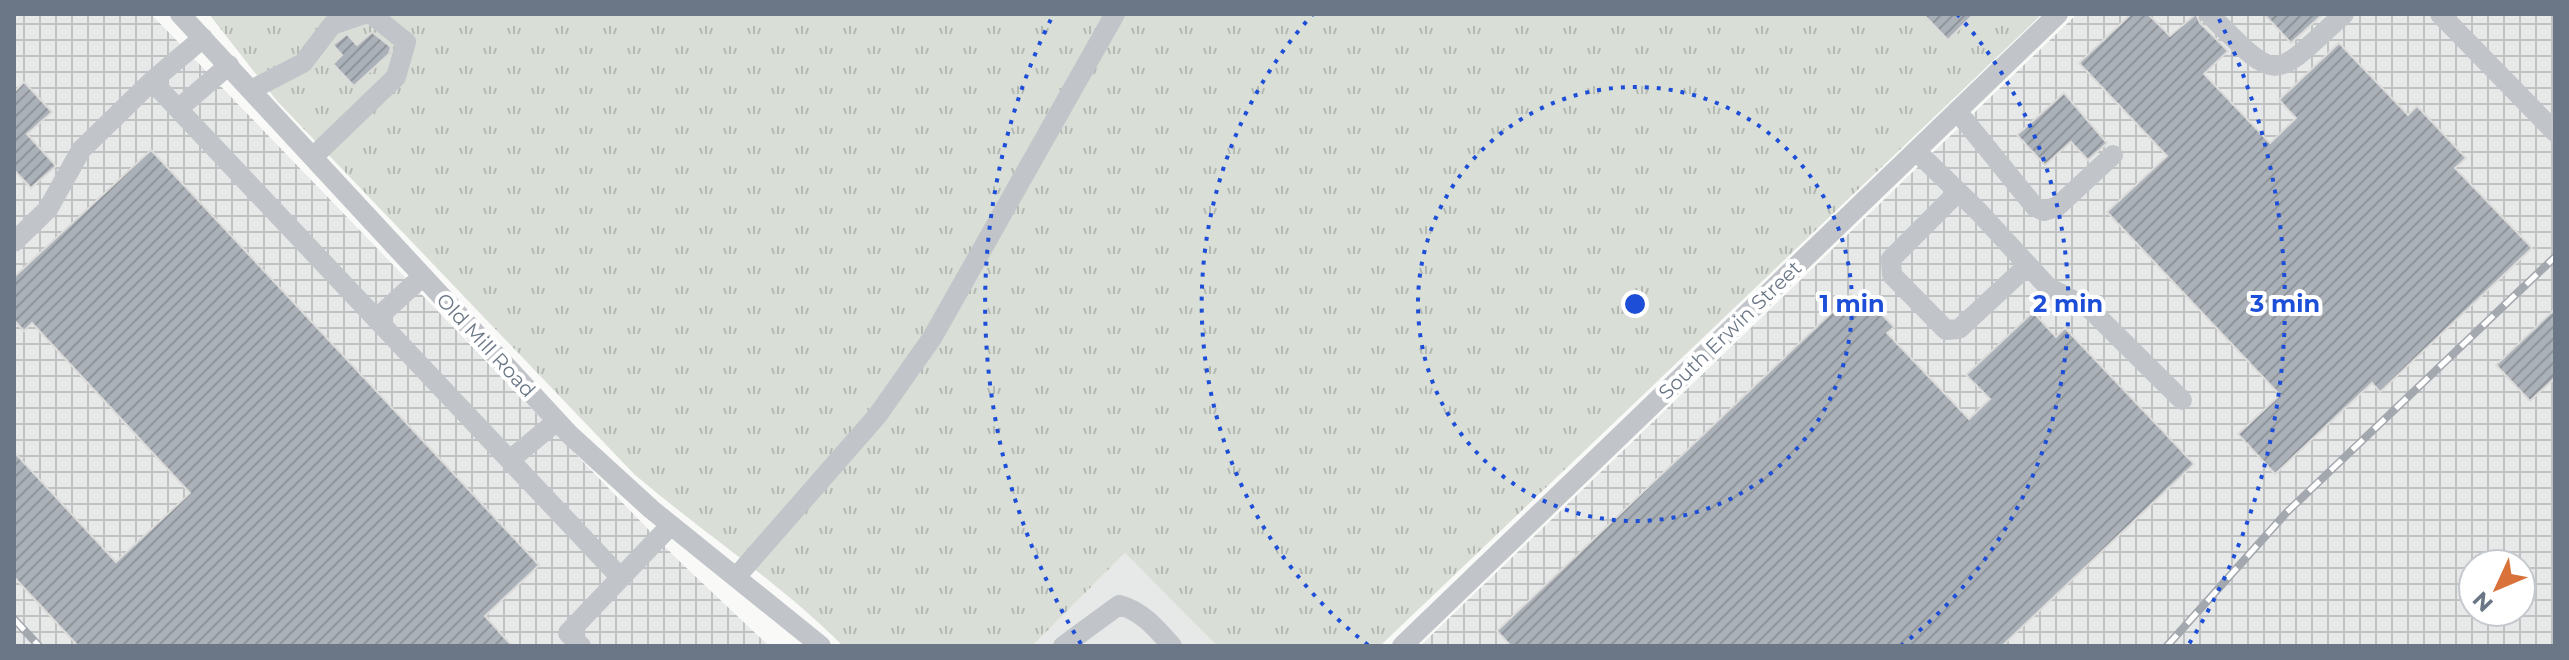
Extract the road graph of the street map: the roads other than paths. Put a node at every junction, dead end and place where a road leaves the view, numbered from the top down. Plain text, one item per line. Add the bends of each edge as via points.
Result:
1 (180, 14) edge
2 (364, 14) edge
3 (371, 14) edge
4 (1115, 14) edge
5 (2058, 14) edge
6 (2209, 14) edge
7 (2344, 14) edge
8 (2440, 14) edge
9 (203, 38) junction
10 (229, 65) junction
11 (152, 81) junction
12 (251, 90) junction
13 (178, 109) junction
14 (1957, 111) junction
15 (2555, 132) edge
16 (1916, 151) junction
17 (2113, 155) dead end
18 (313, 157) junction
19 (1958, 192) junction
20 (14, 242) edge
21 (2028, 265) junction
22 (423, 276) junction
23 (376, 319) junction
24 (2182, 400) dead end
25 (557, 421) junction
26 (511, 459) junction
27 (671, 525) junction
28 (737, 576) junction
29 (621, 578) junction
30 (581, 646) edge
31 (821, 646) edge
32 (1063, 646) edge
33 (1172, 646) edge
34 (1402, 646) edge

1 - 9 street, Old Mill Road
2 - 12 street via 332,25 303,63
3 - 18 street via 406,42 396,77
4 - 28 street via 932,338 877,416
5 - 14 street, South Erwin Street
6 - 7 street via 2257,62 2273,68 2286,66
8 - 15 street
9 - 10 street, Old Mill Road
9 - 11 street
10 - 12 street, Old Mill Road
10 - 13 street
11 - 13 street
11 - 20 street via 81,150 48,209
12 - 18 street, Old Mill Road
13 - 23 street
14 - 16 street, South Erwin Street
14 - 17 street via 2035,207 2044,211 2058,206
16 - 19 street
16 - 34 street, South Erwin Street
18 - 22 street, Old Mill Road
19 - 21 street
19 - 21 street via 1891,259 1892,275 1946,330 1959,329
21 - 24 street via 2048,287 2090,309
22 - 23 street
22 - 25 street, Old Mill Road
23 - 26 street
25 - 26 street
25 - 27 street, Old Mill Road
26 - 29 street
27 - 28 street, Old Mill Road
27 - 29 street
28 - 31 street, Old Mill Road
29 - 30 street via 568,633
32 - 33 street via 1119,605 1154,625

